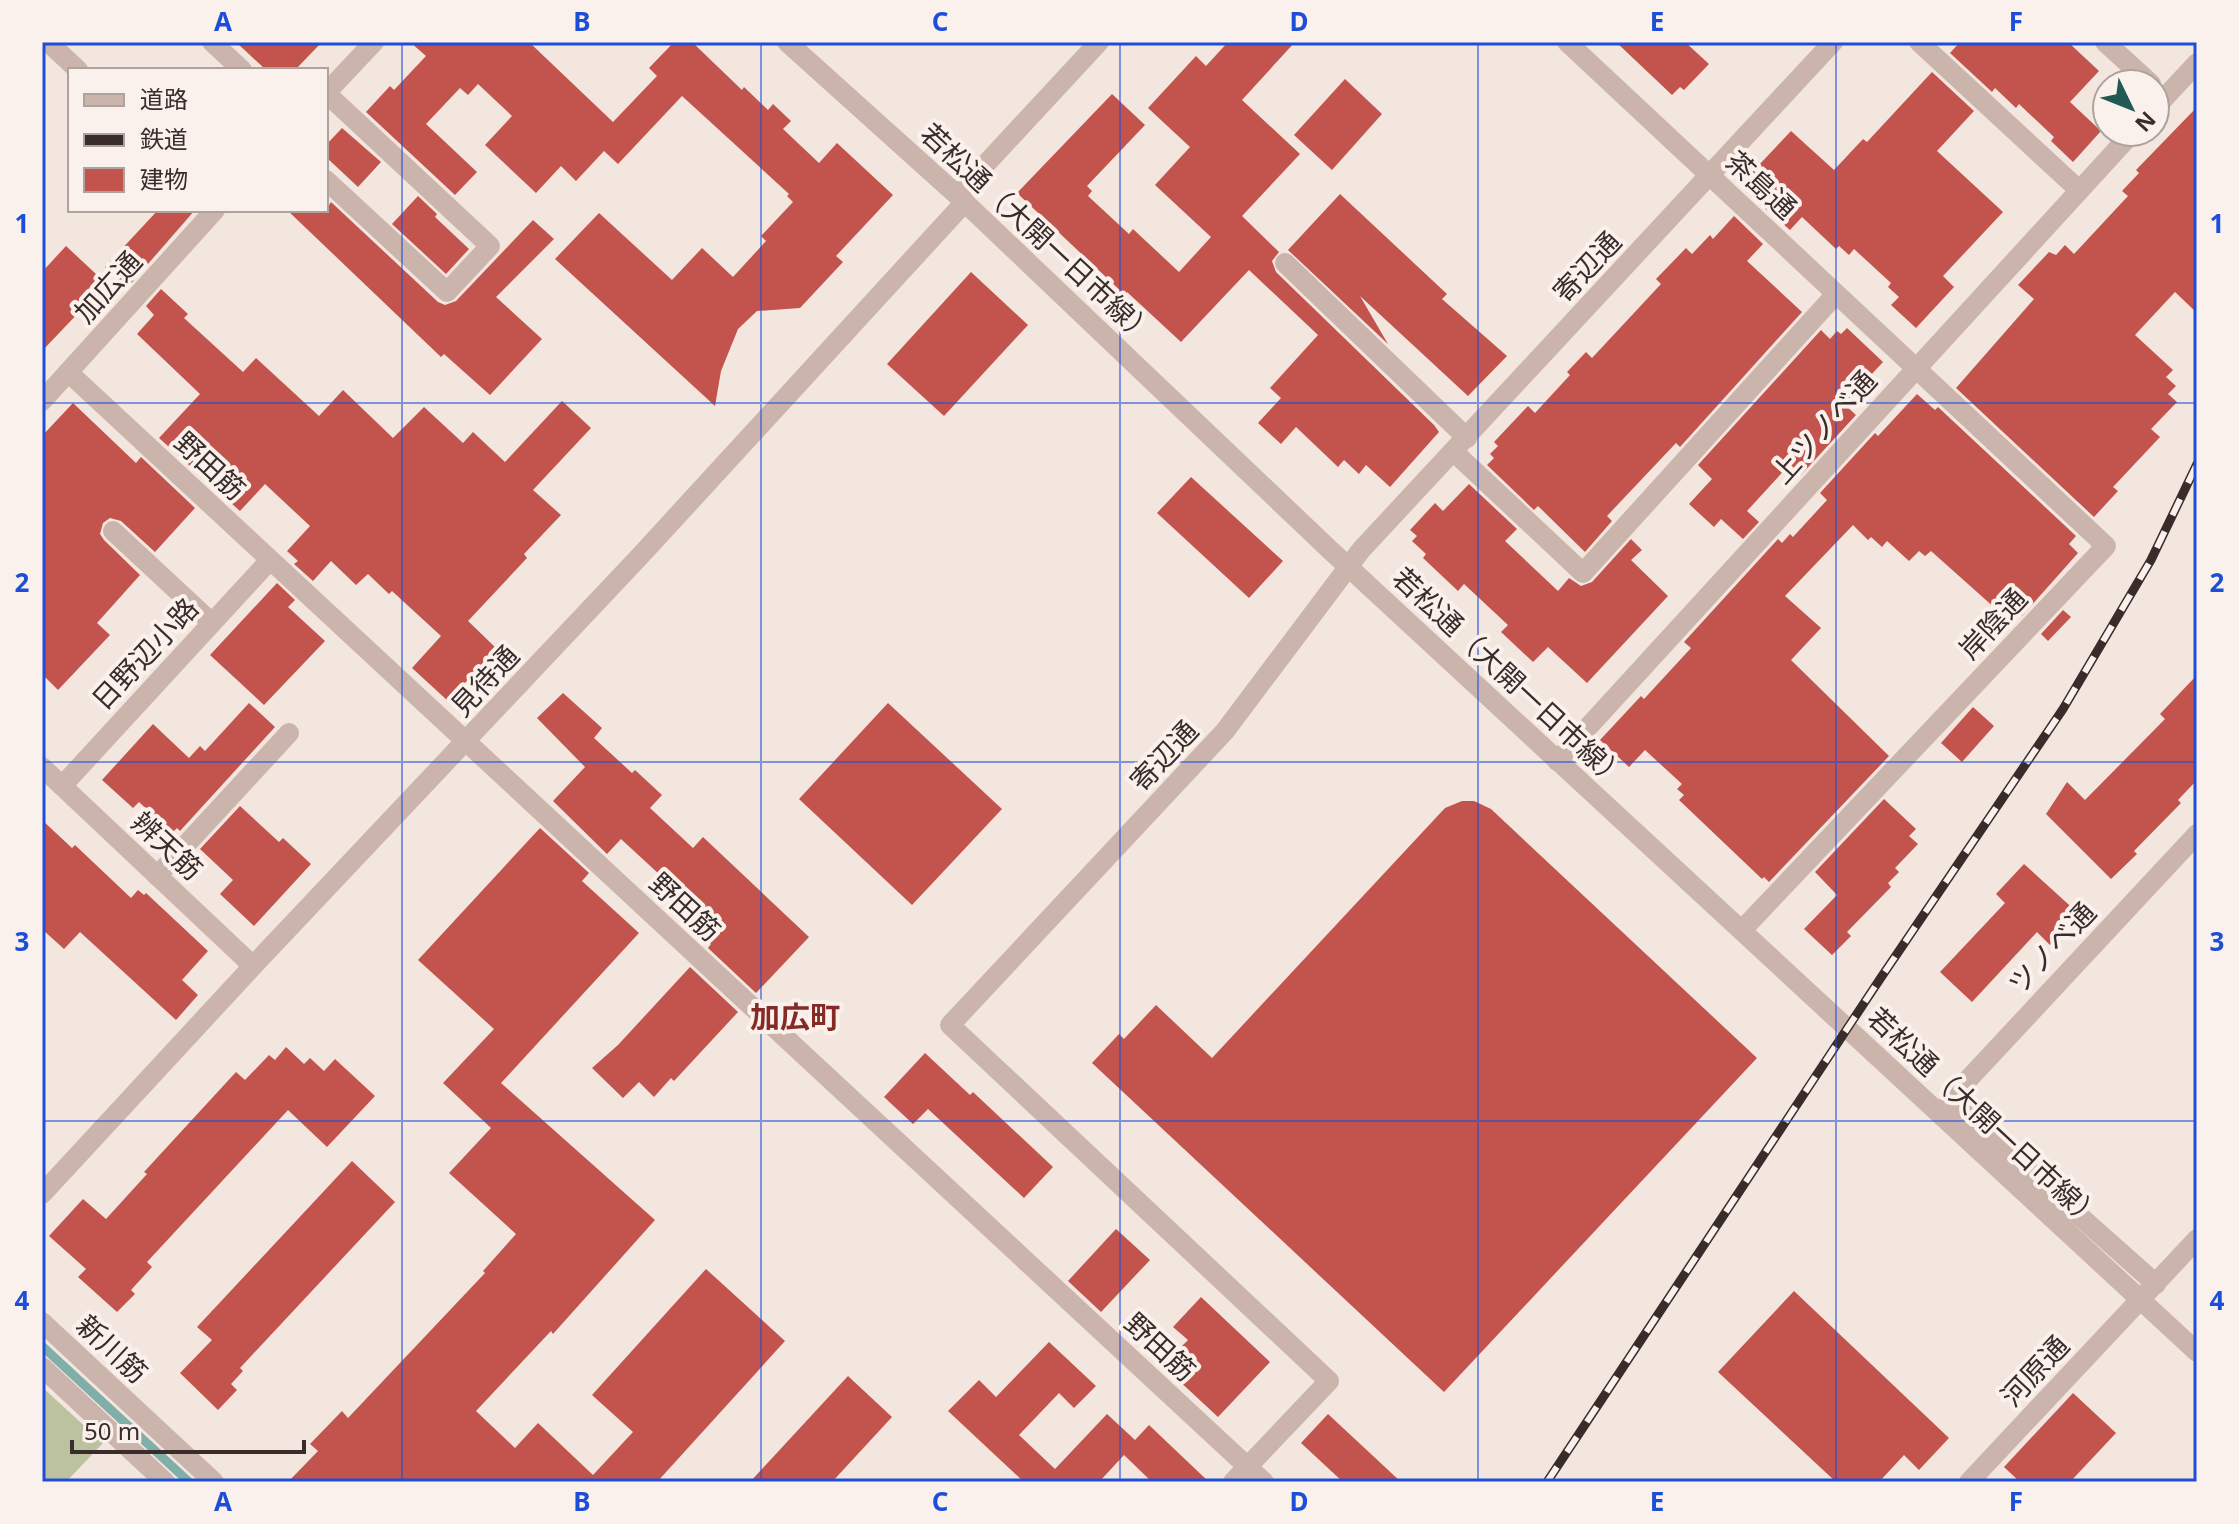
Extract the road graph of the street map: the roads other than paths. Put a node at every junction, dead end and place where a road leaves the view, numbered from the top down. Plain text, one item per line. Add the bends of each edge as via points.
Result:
1 (48, 42) edge
2 (212, 42) edge
3 (374, 42) edge
4 (787, 42) edge
5 (1099, 42) edge
6 (1567, 42) edge
7 (1833, 42) edge
8 (1919, 42) edge
9 (2105, 42) edge
10 (2197, 63) edge
11 (76, 68) edge
12 (240, 68) edge
13 (2131, 68) edge
14 (2171, 83) edge
15 (328, 91) edge
16 (328, 95) edge
17 (2118, 148) edge
18 (1710, 175) junction
19 (328, 182) edge
20 (2079, 190) junction
21 (961, 199) junction
22 (213, 212) edge
23 (1285, 263) dead end
24 (1836, 294) junction
25 (1916, 368) junction
26 (68, 372) junction
27 (42, 401) edge
28 (1460, 445) junction
29 (113, 531) dead end
30 (270, 560) junction
31 (1347, 566) junction
32 (212, 623) junction
33 (289, 733) dead end
34 (466, 742) junction
35 (1557, 761) junction
36 (42, 767) edge
37 (62, 786) junction
38 (2197, 834) edge
39 (157, 876) junction
40 (1742, 930) junction
41 (253, 966) junction
42 (42, 1194) edge
43 (2197, 1239) edge
44 (2148, 1292) junction
45 (42, 1322) edge
46 (2197, 1352) edge
47 (42, 1367) edge
48 (1240, 1474) edge
49 (165, 1482) edge
50 (214, 1482) edge
51 (1264, 1482) edge
52 (1969, 1482) edge

1 - 11 street
2 - 12 street
3 - 15 street
4 - 21 street, 若松通（大開一日市線）
5 - 21 street, 見待通
6 - 18 street, 茶島通
7 - 18 street, 寄辺通
8 - 20 street
9 - 13 street
10 - 14 street
16 - 19 street via 490,246 447,292
17 - 20 street, 上ツノベ通
18 - 24 street, 茶島通
18 - 28 street, 寄辺通
20 - 25 street, 上ツノベ通
21 - 31 street, 若松通（大開一日市線）
21 - 34 street, 見待通
22 - 26 street, 加広通
23 - 28 street
24 - 25 street, 茶島通
24 - 28 street via 1583,573
25 - 35 street, 上ツノベ通
25 - 40 street, 岸陰通 via 2106,546
26 - 27 street, 加広通
26 - 30 street, 野田筋
28 - 31 street, 寄辺通
29 - 32 street
30 - 32 street, 日野辺小路
30 - 34 street, 野田筋
31 - 35 street, 若松通（大開一日市線）
31 - 48 street, 寄辺通 via 1225,731 950,1025 1329,1381
32 - 37 street, 日野辺小路
33 - 39 street
34 - 41 street, 見待通
34 - 48 street, 野田筋
35 - 40 street, 若松通（大開一日市線）
36 - 37 street, 辨天筋
37 - 39 street, 辨天筋
38 - 44 street, ツノベ通 via 1949,1100
39 - 41 street, 辨天筋
40 - 44 street, 若松通（大開一日市線）
41 - 42 street, 見待通
43 - 44 street, 河原通
44 - 46 street, 若松通（大開一日市線）
44 - 52 street, 河原通
45 - 50 street, 新川筋
47 - 49 street
48 - 51 street, 野田筋

